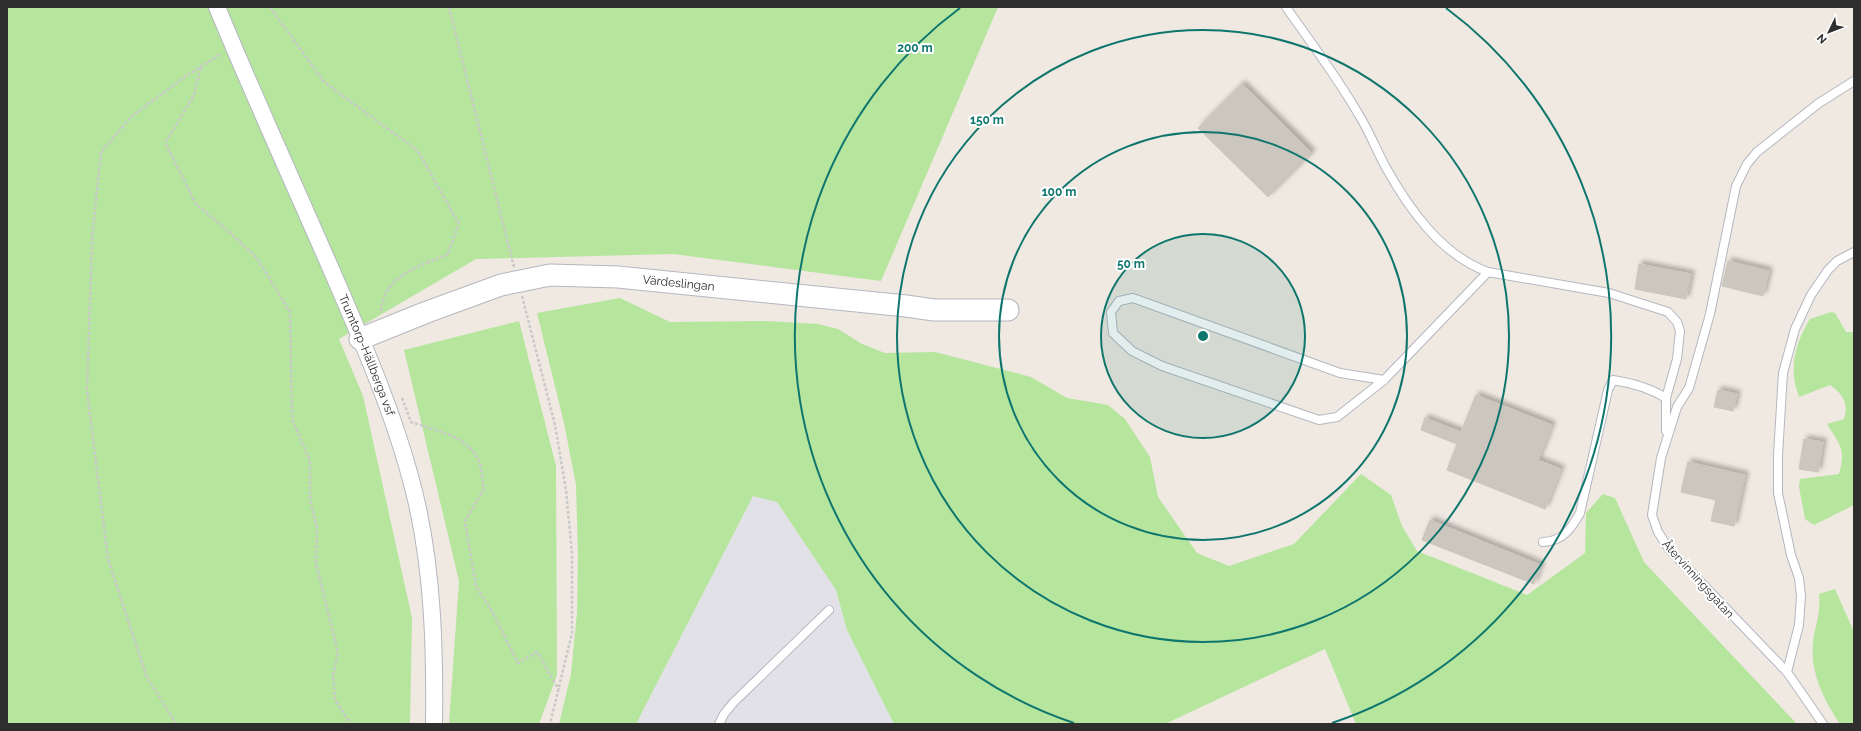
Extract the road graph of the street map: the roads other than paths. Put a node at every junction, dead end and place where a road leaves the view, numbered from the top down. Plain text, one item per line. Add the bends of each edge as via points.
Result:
1 (217, 7) edge
2 (1286, 7) edge
3 (1854, 81) edge
4 (1854, 252) edge
5 (1488, 272) junction
6 (1008, 310) dead end
7 (360, 340) junction
8 (1384, 380) junction
9 (1666, 398) junction
10 (1666, 438) junction
11 (1543, 542) dead end
12 (829, 610) dead end
13 (1787, 672) junction
14 (434, 724) edge
15 (719, 724) edge
16 (1823, 724) edge

1 - 7 street, Trumtorp-Hällberga vsf
2 - 5 lane via 1356,109 1385,166 1416,216 1452,252 1472,266
3 - 10 lane, Återvinningsgatan via 1819,103 1773,138 1757,152 1741,174 1736,186 1710,314 1689,388 1677,407
4 - 13 lane via 1837,262 1818,282 1795,329 1784,374 1778,493 1801,596 1799,625
5 - 8 lane
5 - 9 lane via 1609,293 1668,312 1677,322 1680,331 1677,359
6 - 7 street, Värdeslingan via 934,310 618,277 550,275 501,285
7 - 14 street, Trumtorp-Hällberga vsf via 389,408 417,504 428,561 435,677
8 - 8 lane via 1340,373 1133,298 1119,301 1110,312 1113,333 1132,351 1162,366 1319,420 1337,417
9 - 10 lane
9 - 11 lane via 1658,392 1613,380 1608,390 1580,513 1572,528 1562,536 1554,542
10 - 13 lane, Återvinningsgatan via 1652,515 1658,532 1669,549
12 - 15 lane via 734,702
13 - 16 lane, Återvinningsgatan

